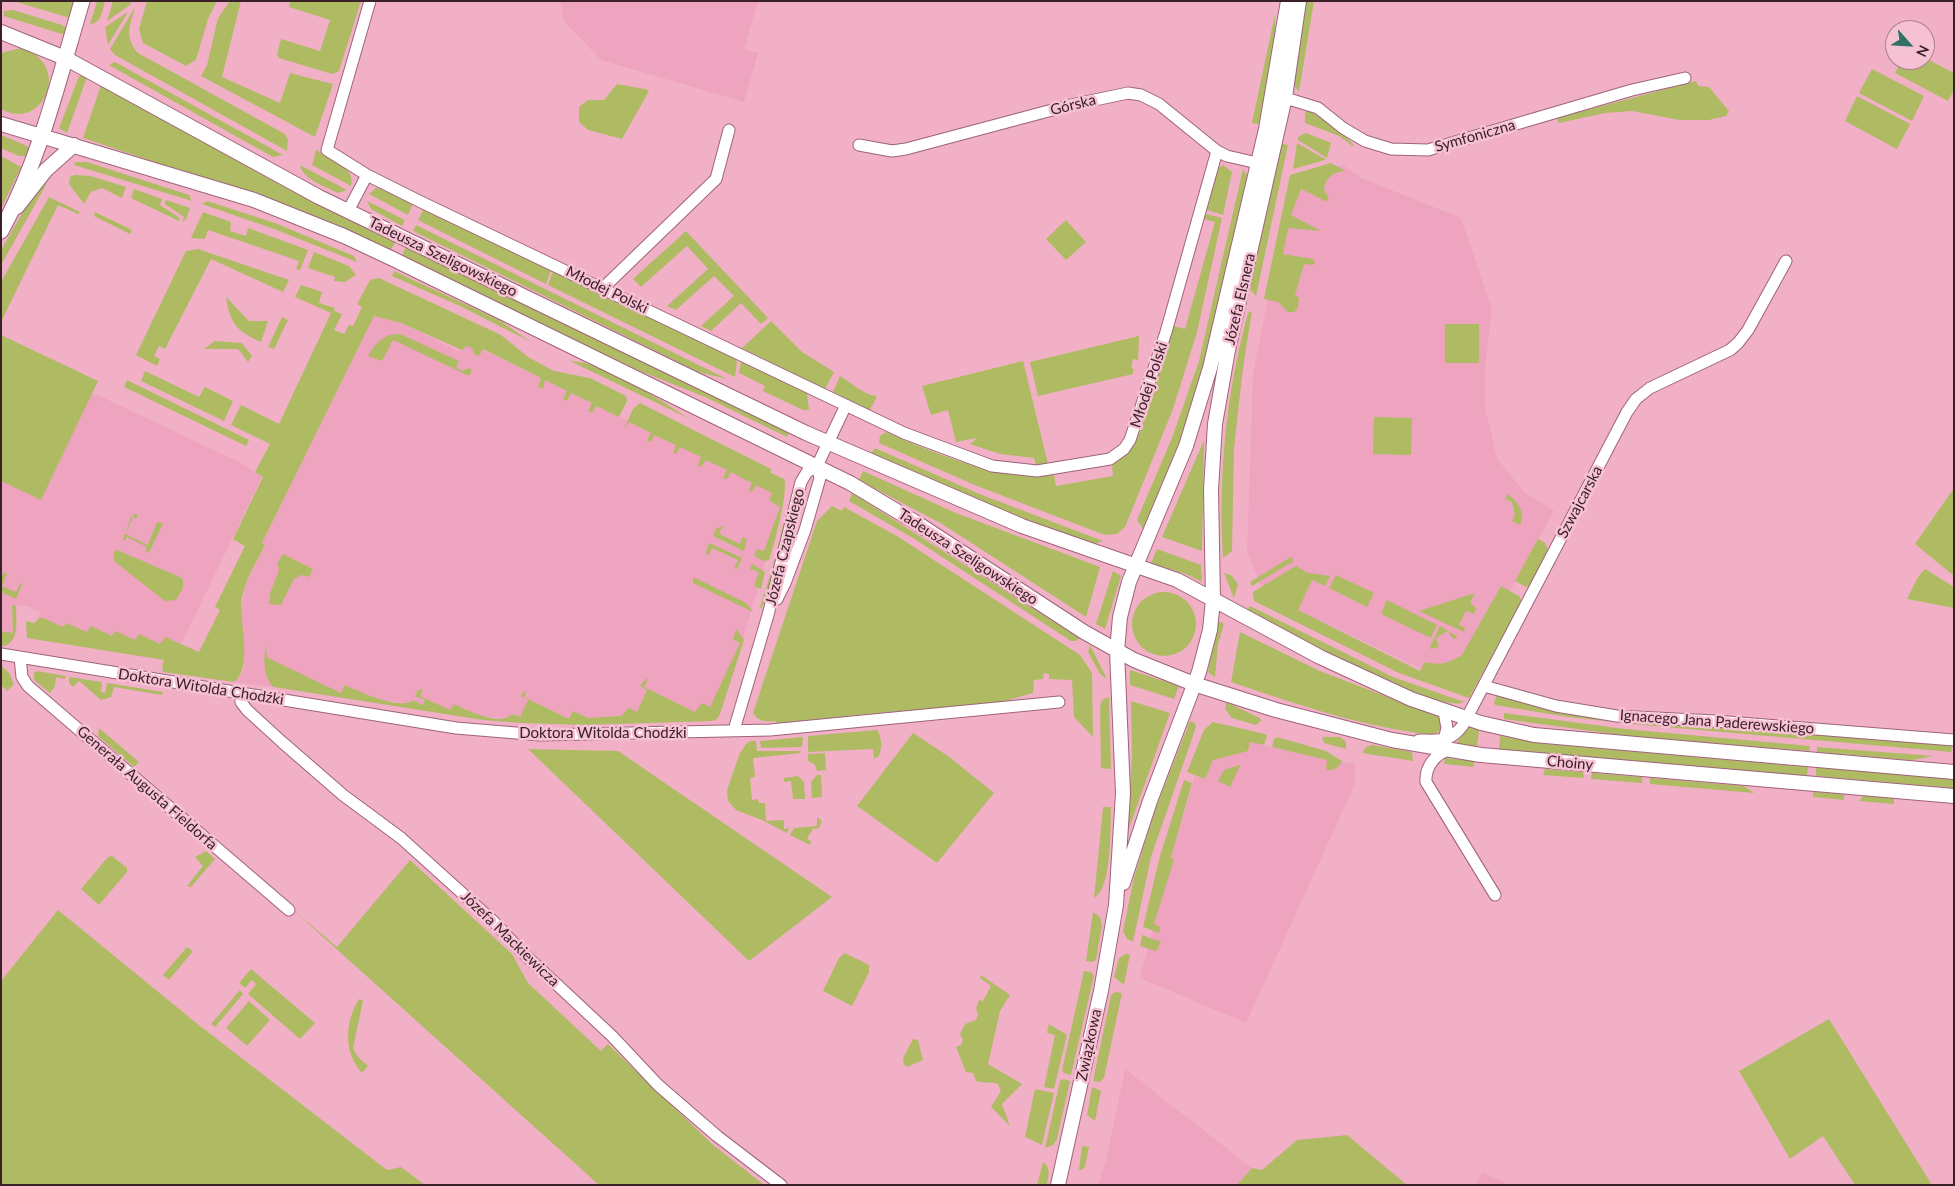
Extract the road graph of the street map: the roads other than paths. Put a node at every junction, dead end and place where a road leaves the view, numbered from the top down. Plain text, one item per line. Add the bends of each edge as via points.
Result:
1 (82, 1) edge
2 (370, 1) edge
3 (1288, 1) edge
4 (1299, 1) edge
5 (1, 32) edge
6 (65, 58) junction
7 (1685, 78) dead end
8 (1279, 96) junction
9 (1, 124) edge
10 (729, 130) dead end
11 (40, 135) junction
12 (74, 145) junction
13 (859, 145) dead end
14 (1217, 151) junction
15 (1264, 165) junction
16 (367, 176) junction
17 (348, 211) junction
18 (9, 217) junction
19 (1, 231) edge
20 (1786, 261) dead end
21 (603, 288) junction
22 (846, 405) junction
23 (828, 443) junction
24 (817, 466) junction
25 (1136, 565) junction
26 (1213, 600) junction
27 (768, 615) junction
28 (1117, 651) junction
29 (1, 654) edge
30 (20, 657) junction
31 (1194, 684) junction
32 (1484, 686) junction
33 (240, 694) junction
34 (1059, 702) dead end
35 (1444, 712) junction
36 (1467, 719) junction
37 (734, 730) junction
38 (1392, 740) junction
39 (1954, 740) edge
40 (1420, 745) junction
41 (1447, 745) junction
42 (1428, 771) junction
43 (1954, 772) edge
44 (1954, 796) edge
45 (1495, 895) dead end
46 (1116, 906) junction
47 (289, 910) dead end
48 (781, 1185) edge
49 (1058, 1185) edge

1 - 6 main road
2 - 16 street, Młodej Polski via 326,150
3 - 8 street, Józefa Elsnera
4 - 8 street, Józefa Elsnera
5 - 6 street, Tadeusza Szeligowskiego
6 - 11 main road
6 - 17 street, Tadeusza Szeligowskiego
7 - 8 street, Symfoniczna via 1632,90 1428,150 1391,150 1365,141 1318,108
8 - 15 street, Józefa Elsnera
9 - 11 street, Tadeusza Szeligowskiego
10 - 21 street via 716,179
11 - 12 street, Tadeusza Szeligowskiego
11 - 18 main road
12 - 18 street via 46,170
12 - 24 street, Tadeusza Szeligowskiego via 254,200 344,236
13 - 14 street, Górska via 906,149 1128,93 1159,104
14 - 15 street, Górska
14 - 22 street, Młodej Polski via 1135,431 1124,449 1110,459 1024,471 992,466 917,438
15 - 25 street, Józefa Elsnera via 1198,410 1174,479
15 - 26 street, Józefa Elsnera via 1215,424 1211,490
16 - 17 street
16 - 21 street, Młodej Polski
17 - 23 street, Tadeusza Szeligowskiego
18 - 19 main road
20 - 32 street, Szwajcarska via 1748,330 1730,350 1650,388 1636,399
21 - 22 street, Młodej Polski
22 - 23 street
23 - 24 street
23 - 25 street, Tadeusza Szeligowskiego via 1022,526
24 - 27 street, Józefa Czapskiego via 820,478 805,530 785,583
24 - 27 street, Józefa Czapskiego via 807,472 801,482
24 - 28 street, Tadeusza Szeligowskiego via 920,525
25 - 26 street, Tadeusza Szeligowskiego via 1177,580
25 - 28 street, Józefa Elsnera via 1122,605
26 - 31 street, Józefa Elsnera via 1206,647
26 - 35 street, Choiny via 1353,673
27 - 37 street, Józefa Czapskiego
28 - 31 street, Tadeusza Szeligowskiego via 1152,669
28 - 46 street, Związkowa via 1123,792
29 - 30 street, Doktora Witolda Chodźki
30 - 33 street, Doktora Witolda Chodźki
30 - 47 street, Generała Augusta Fieldorfa via 22,677 28,686
31 - 38 street, Choiny
31 - 46 street, Związkowa via 1150,801
32 - 36 street, Szwajcarska
32 - 39 street, Ignacego Jana Paderewskiego via 1556,706 1617,716
33 - 37 street, Doktora Witolda Chodźki via 495,733 572,736
33 - 48 street, Józefa Mackiewicza via 247,710 343,794 401,838 480,910 612,1036 658,1085
34 - 37 street, Doktora Witolda Chodźki via 770,730
35 - 36 street, Choiny
35 - 41 street via 1448,728
36 - 41 street, Szwajcarska
36 - 43 street, Choiny via 1514,731 1577,740
38 - 40 street, Choiny
38 - 41 street
40 - 41 street, Choiny
40 - 42 street
41 - 42 street, Szwajcarska
41 - 44 street, Choiny via 1518,758
42 - 45 street via 1426,782
46 - 49 street, Związkowa via 1101,991

